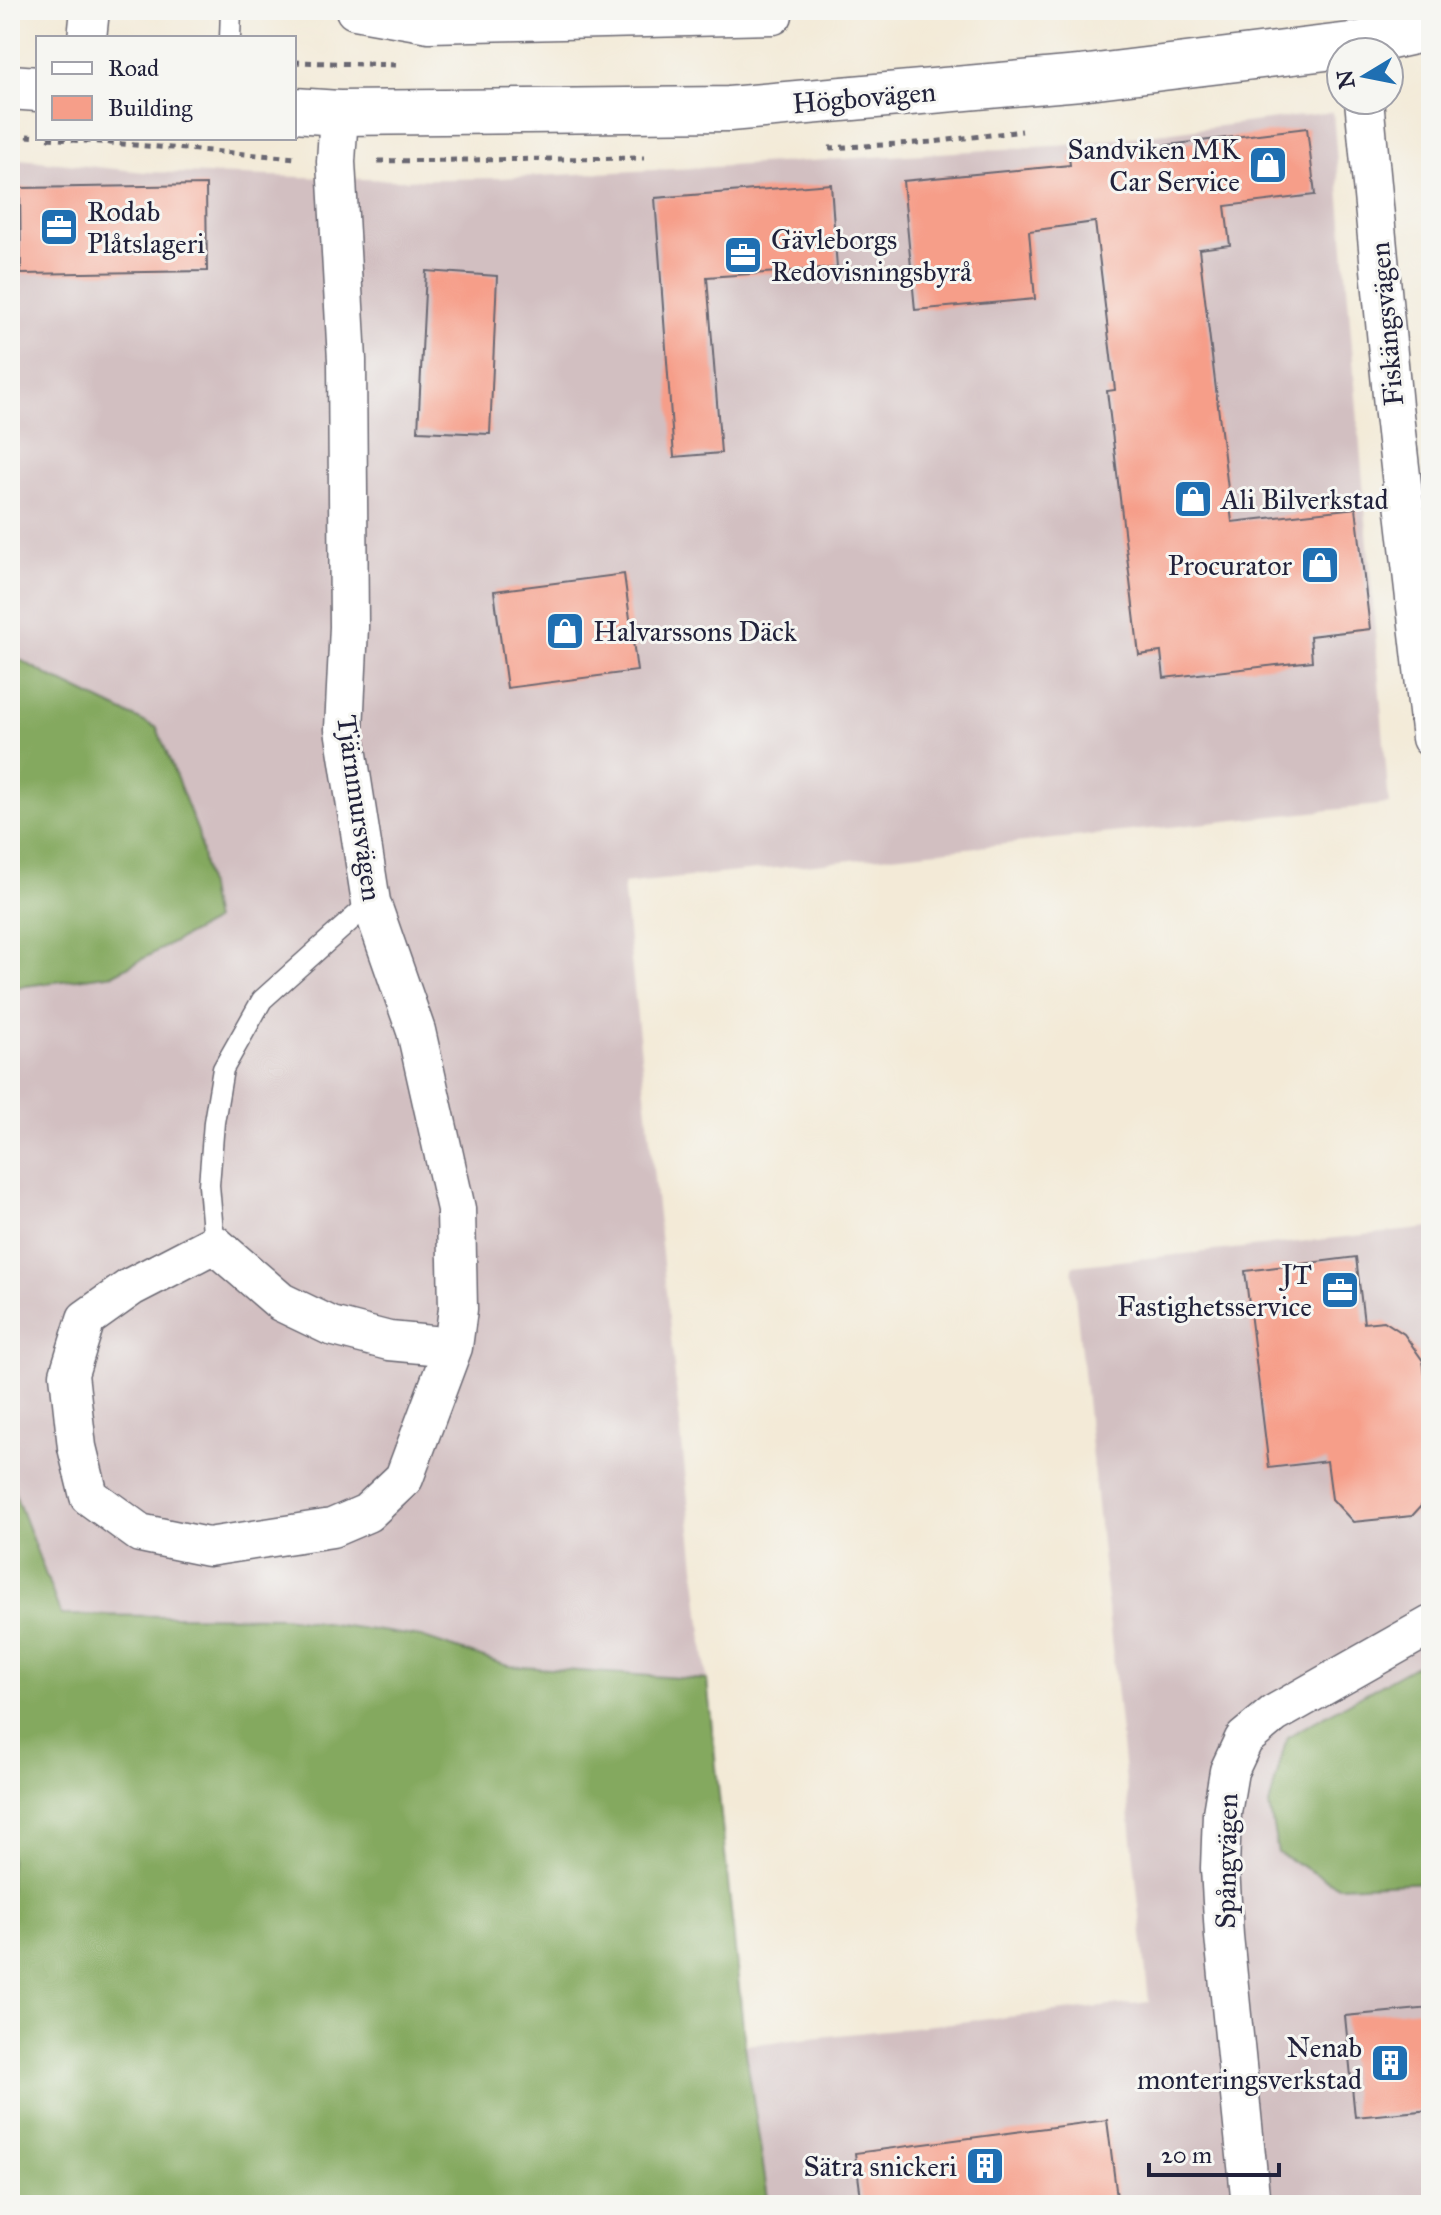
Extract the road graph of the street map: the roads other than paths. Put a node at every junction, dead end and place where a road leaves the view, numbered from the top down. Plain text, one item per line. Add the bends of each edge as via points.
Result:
1 (90, 10) edge
2 (231, 10) edge
3 (355, 10) edge
4 (773, 15) dead end
5 (1431, 28) edge
6 (87, 36) edge
7 (230, 36) edge
8 (1403, 36) edge
9 (1325, 52) edge
10 (10, 87) edge
11 (36, 89) edge
12 (296, 110) edge
13 (339, 113) junction
14 (1366, 116) edge
15 (1431, 738) edge
16 (371, 902) junction
17 (214, 1244) junction
18 (453, 1347) junction
19 (1431, 1625) edge
20 (1251, 2205) edge

1 - 6 street
2 - 7 lane
3 - 4 street via 429,23
5 - 8 main road, Högbovägen
9 - 13 main road, Högbovägen via 729,109
10 - 11 main road
12 - 13 main road, Högbovägen
13 - 16 street, Tjärnmursvägen via 336,162 347,360 349,627 344,729
14 - 15 street, Fiskängsvägen
16 - 17 lane via 262,1000 223,1069 209,1185
16 - 18 street, Tjärnmursvägen via 416,1031 456,1209 458,1309
17 - 18 street via 281,1302 331,1326 389,1341
17 - 18 street, Tjärnmursvägen via 131,1287 86,1319 69,1374 89,1496 140,1533 208,1547 332,1528 367,1513 404,1478
19 - 20 street, Spångvägen via 1274,1714 1244,1739 1229,1771 1220,1868

